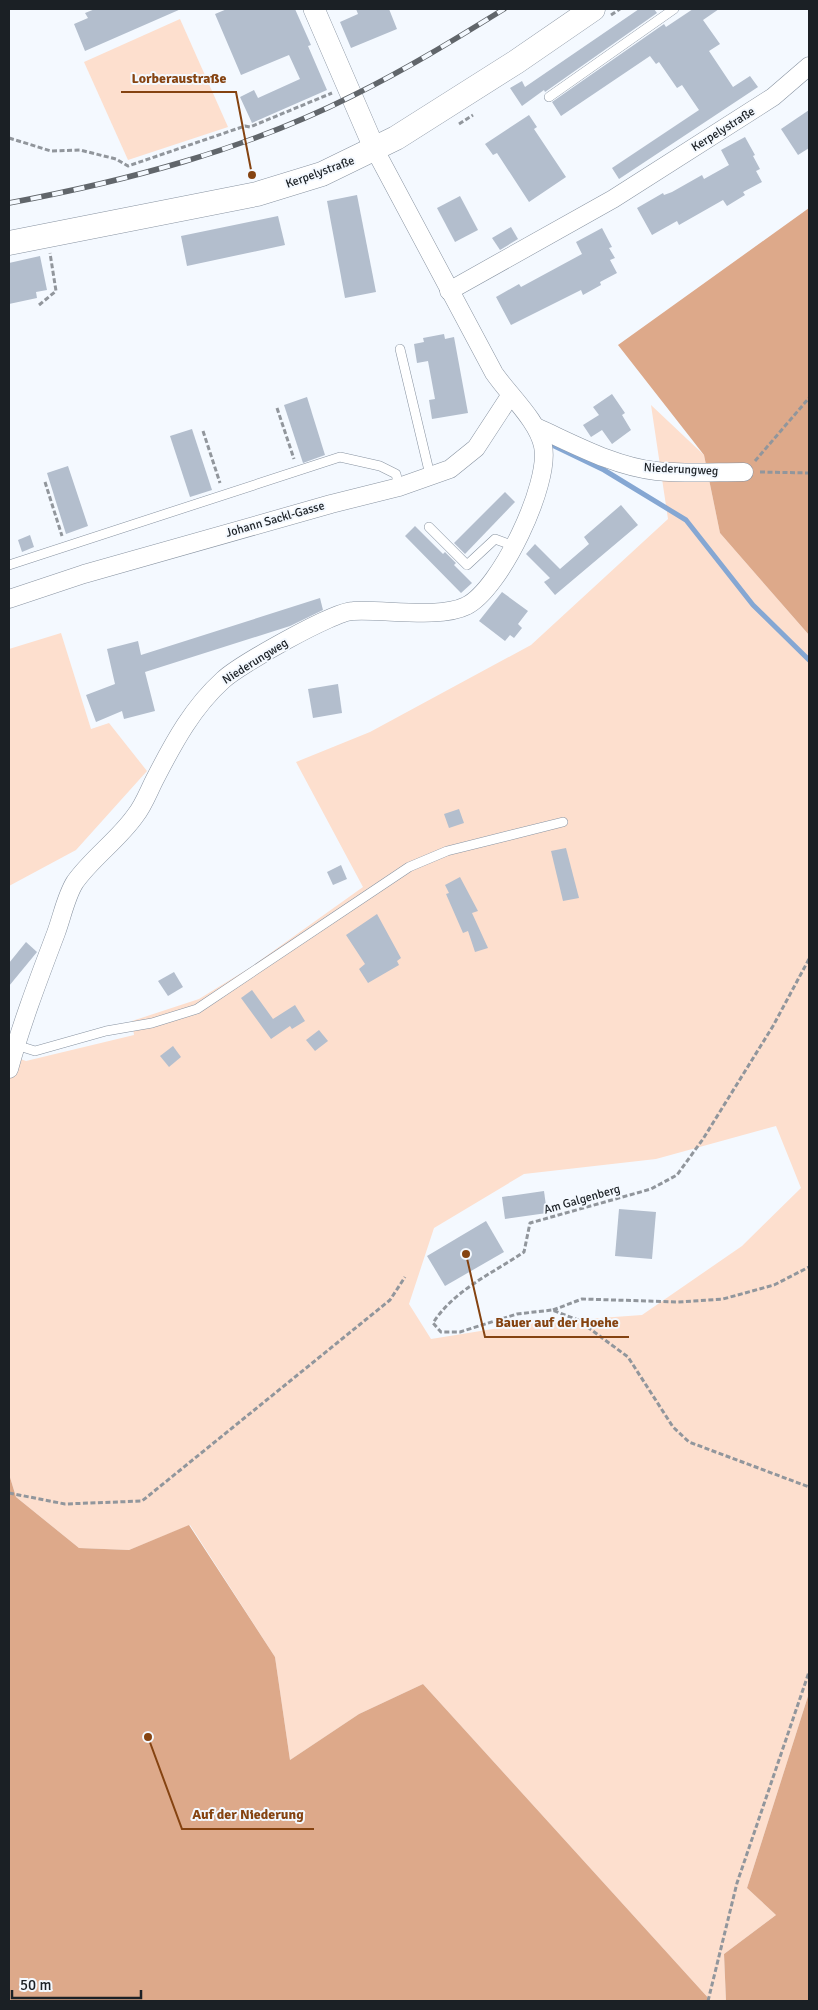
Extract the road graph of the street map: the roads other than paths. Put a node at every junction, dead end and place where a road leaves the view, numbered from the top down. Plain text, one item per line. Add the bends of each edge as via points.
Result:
1 (314, 9) edge
2 (593, 9) edge
3 (670, 10) edge
4 (809, 66) edge
5 (549, 96) dead end
6 (375, 150) junction
7 (9, 243) edge
8 (449, 290) junction
9 (400, 349) dead end
10 (510, 396) junction
11 (536, 427) junction
12 (744, 472) road end
13 (430, 475) junction
14 (399, 487) junction
15 (429, 527) dead end
16 (514, 546) junction
17 (9, 564) edge
18 (9, 599) edge
19 (563, 822) dead end
20 (16, 1045) junction
21 (9, 1068) edge

1 - 6 street
2 - 6 main road, Kerpelystraße
3 - 5 lane
4 - 8 street, Kerpelystraße via 773,97 613,199
6 - 7 main road, Kerpelystraße via 322,174 257,194
6 - 8 street, Niederungweg
8 - 10 street, Niederungweg
9 - 13 lane
10 - 11 street, Niederungweg
10 - 13 street, Johann Sackl-Gasse via 476,448 450,469
11 - 12 street, Niederungweg via 626,465 655,471
11 - 16 street, Niederungweg via 544,448 542,469 535,501
13 - 14 street, Johann Sackl-Gasse
14 - 17 lane via 396,474 380,466 340,457
14 - 18 street, Johann Sackl-Gasse via 102,568
15 - 16 lane via 467,565 494,539
16 - 20 street, Niederungweg via 483,593 466,606 442,612 349,610 301,632 223,679 180,730 136,816 74,883
19 - 20 lane via 447,851 409,867 197,1010 35,1051
20 - 21 street, Niederungweg

